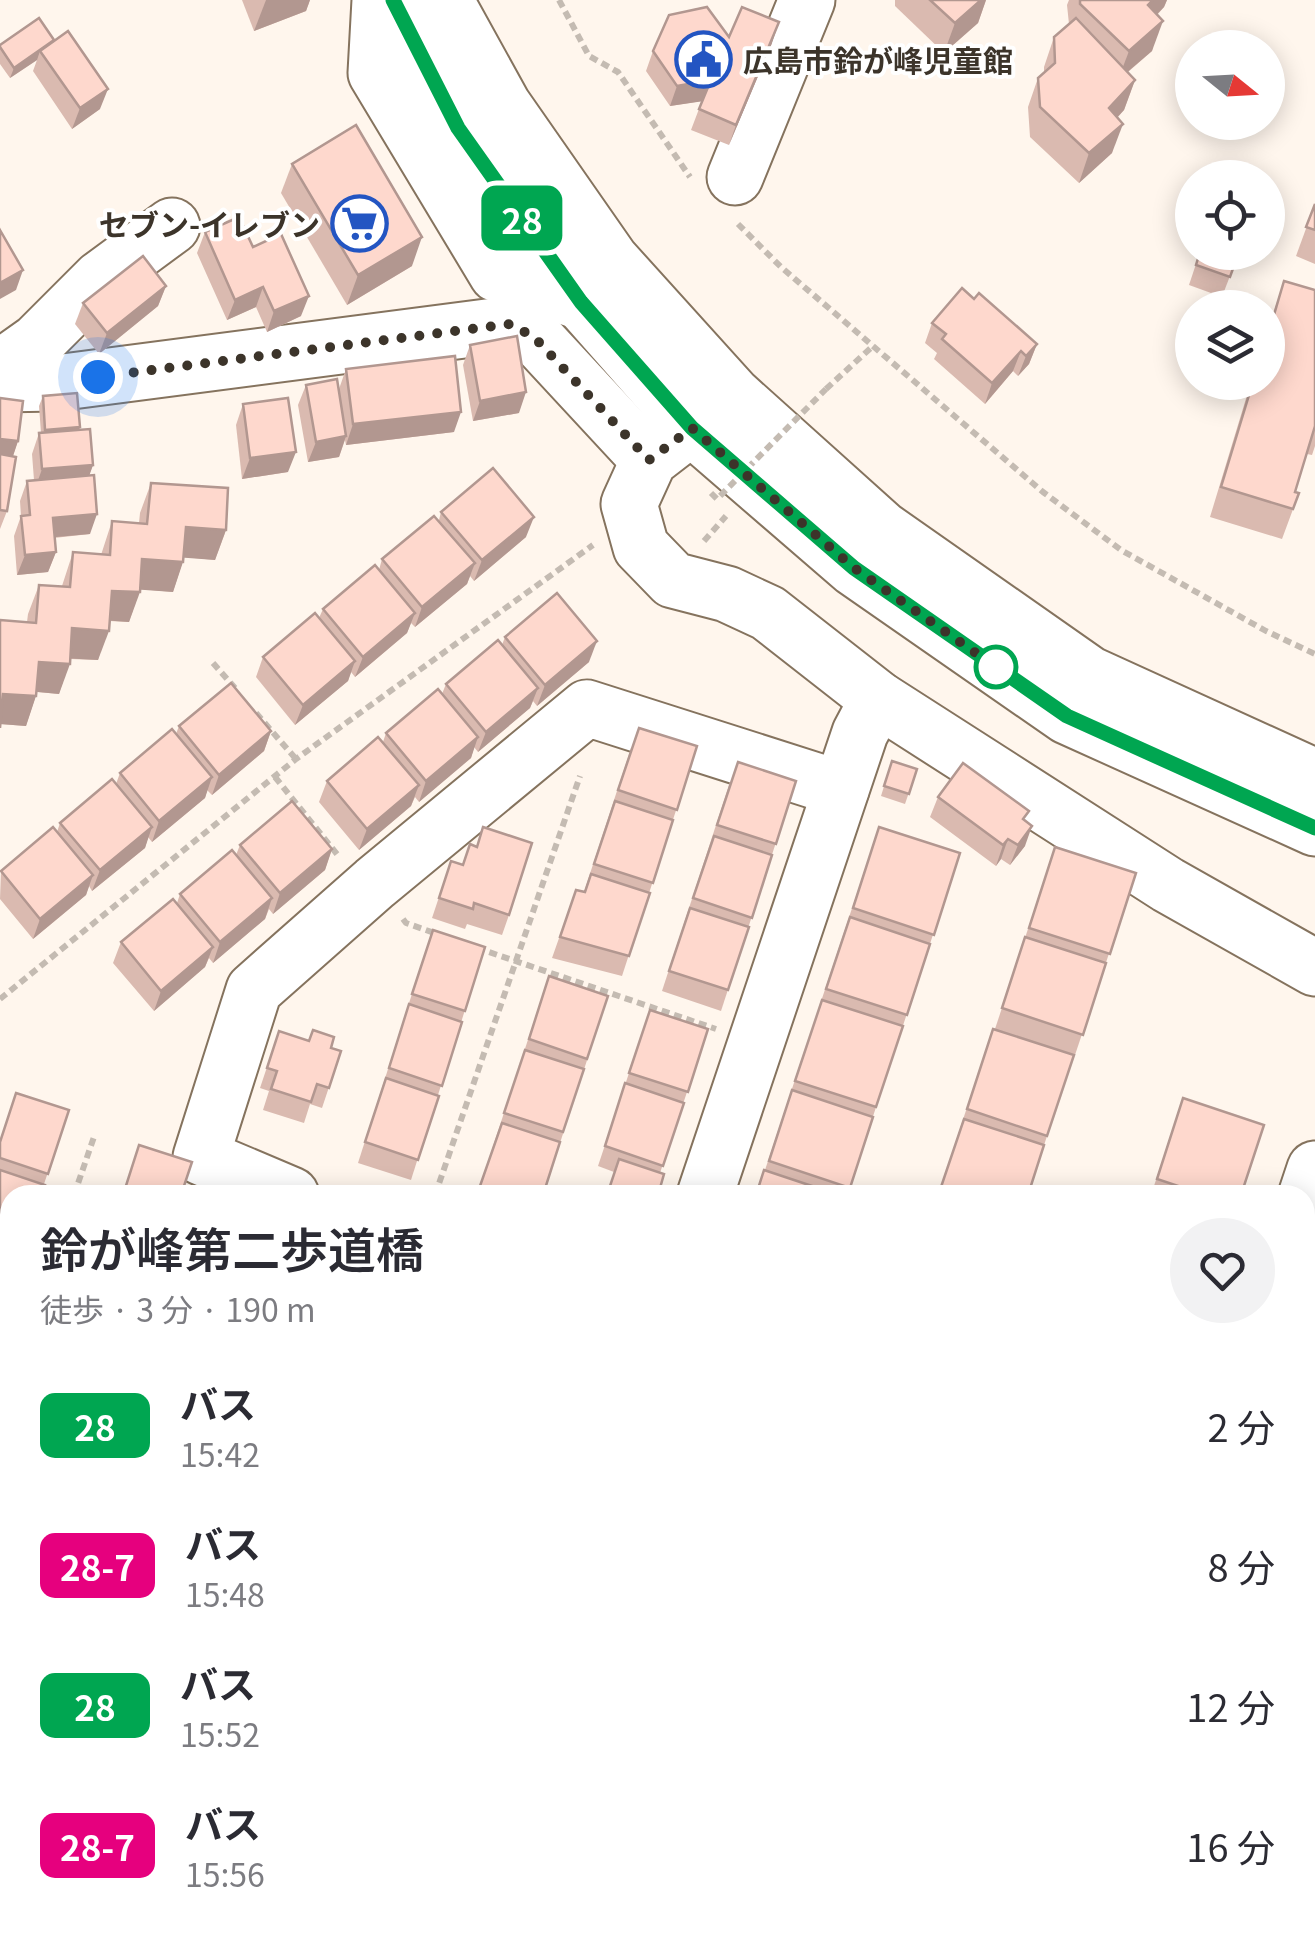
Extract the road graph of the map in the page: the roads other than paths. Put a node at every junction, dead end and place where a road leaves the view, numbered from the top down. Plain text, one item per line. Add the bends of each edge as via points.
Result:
1 (380, 0) edge
2 (393, 0) edge
3 (445, 0) edge
4 (807, 0) edge
5 (728, 192) road end
6 (172, 226) dead end
7 (581, 302) junction
8 (0, 368) edge
9 (0, 384) edge
10 (693, 441) junction
11 (878, 699) junction
12 (1315, 776) edge
13 (841, 789) junction
14 (1315, 828) edge
15 (1315, 968) edge
16 (267, 1185) edge
17 (708, 1185) edge

1 - 7 street via 376,73 496,274
2 - 7 street via 458,128
3 - 10 street via 503,105 612,260
4 - 5 street
6 - 8 street via 100,278 37,342
7 - 10 street
9 - 10 street via 56,383 510,324
10 - 11 street via 629,504 641,547 673,580 768,613
10 - 12 street via 882,529 1088,674
10 - 14 street via 854,568 1067,716
11 - 13 street
11 - 15 street via 1168,886
13 - 16 street via 587,708 254,990 201,1157
13 - 17 street

